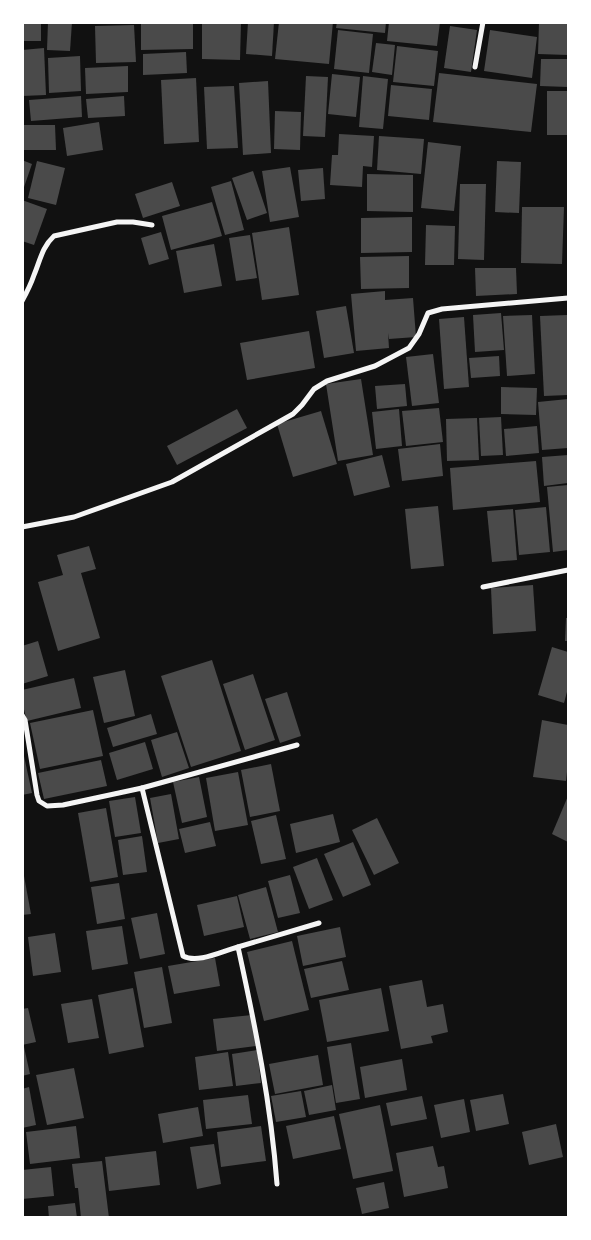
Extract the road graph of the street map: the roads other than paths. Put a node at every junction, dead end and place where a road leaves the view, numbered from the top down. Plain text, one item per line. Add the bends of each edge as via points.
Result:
1 (483, 22) edge
2 (475, 68) dead end
3 (152, 225) dead end
4 (568, 298) edge
5 (22, 301) edge
6 (22, 527) edge
7 (568, 570) edge
8 (483, 587) dead end
9 (22, 715) edge
10 (297, 745) dead end
11 (142, 788) junction
12 (319, 923) dead end
13 (238, 947) junction
14 (277, 1184) dead end

1 - 2 street
3 - 5 street via 117,222 54,236 47,242
4 - 6 street via 442,308 428,313 409,348 375,366 327,381 314,389 292,414 172,482 74,517
7 - 8 street
9 - 11 street via 37,795 42,803 47,806 64,804
10 - 11 street
11 - 13 street via 183,956 196,959
12 - 13 street
13 - 14 street via 266,1086

